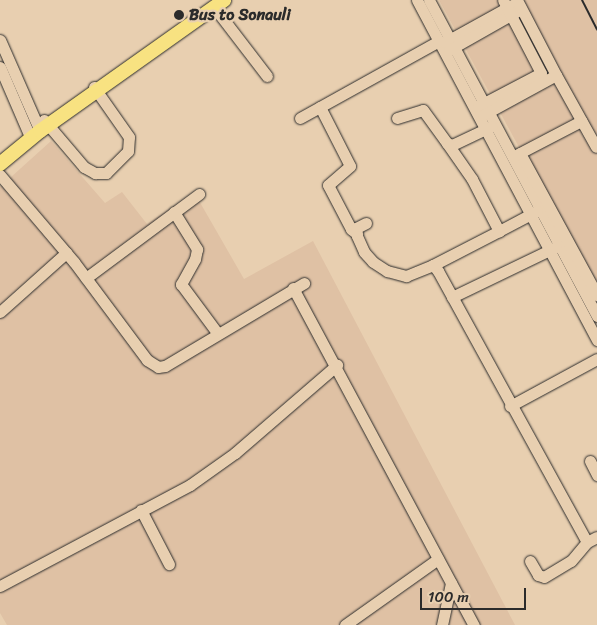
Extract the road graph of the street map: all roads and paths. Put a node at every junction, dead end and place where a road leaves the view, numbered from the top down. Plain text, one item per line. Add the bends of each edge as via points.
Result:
1 (416, 0) edge
2 (429, 0) edge
3 (217, 2) edge
4 (519, 3) edge
5 (507, 7) edge
6 (0, 40) edge
7 (446, 45) junction
8 (0, 67) edge
9 (556, 75) junction
10 (267, 76) dead end
11 (96, 89) junction
12 (320, 107) junction
13 (482, 110) junction
14 (300, 118) dead end
15 (397, 118) dead end
16 (581, 121) junction
17 (490, 126) junction
18 (38, 129) junction
19 (447, 143) junction
20 (596, 147) dead end
21 (517, 155) junction
22 (0, 157) edge
23 (0, 164) edge
24 (0, 175) edge
25 (198, 194) dead end
26 (174, 212) junction
27 (536, 212) junction
28 (366, 223) dead end
29 (499, 231) junction
30 (357, 234) junction
31 (554, 248) junction
32 (66, 253) junction
33 (433, 264) junction
34 (86, 278) junction
35 (304, 283) dead end
36 (293, 288) junction
37 (597, 295) edge
38 (452, 297) junction
39 (0, 312) edge
40 (597, 316) edge
41 (218, 334) junction
42 (597, 340) edge
43 (597, 359) edge
44 (338, 365) junction
45 (510, 406) junction
46 (590, 461) dead end
47 (597, 475) edge
48 (140, 510) junction
49 (592, 539) edge
50 (438, 559) junction
51 (530, 561) dead end
52 (169, 564) dead end
53 (451, 583) junction
54 (0, 586) edge
55 (345, 625) edge
56 (442, 625) edge
57 (474, 625) edge

1 - 7 street
2 - 7 street
3 - 10 street
3 - 11 main road
4 - 5 street
4 - 9 street
5 - 7 street
5 - 13 street via 541,73
6 - 18 street
7 - 12 street
7 - 13 street
8 - 18 street
9 - 13 street
9 - 16 street
11 - 18 main road
11 - 18 street via 129,136 128,151 106,173 95,173 84,167
12 - 14 street
12 - 30 street via 350,166 328,185 350,230
13 - 17 street
15 - 19 street via 423,110
16 - 20 street
16 - 21 street
17 - 19 street via 456,144
17 - 21 street
17 - 27 street
18 - 22 main road
18 - 23 main road
19 - 29 street via 472,179
21 - 27 street
21 - 37 street
24 - 32 street
25 - 26 street
26 - 34 street
26 - 41 street via 197,250 181,284
27 - 29 street
27 - 31 street
28 - 30 street via 356,228
29 - 33 street
30 - 33 street via 364,252 387,271 406,276
31 - 38 street
31 - 40 street
31 - 42 street
32 - 34 street
32 - 39 street
33 - 38 street
34 - 41 street via 147,360 158,367
35 - 36 street
36 - 41 street
36 - 44 street
38 - 45 street
43 - 45 street
44 - 48 street via 235,453 190,485
44 - 50 street
45 - 49 street
46 - 47 street
48 - 52 street
48 - 54 street
49 - 51 street via 572,560 544,577 538,575
50 - 53 street
50 - 55 street
53 - 56 street
53 - 57 street

